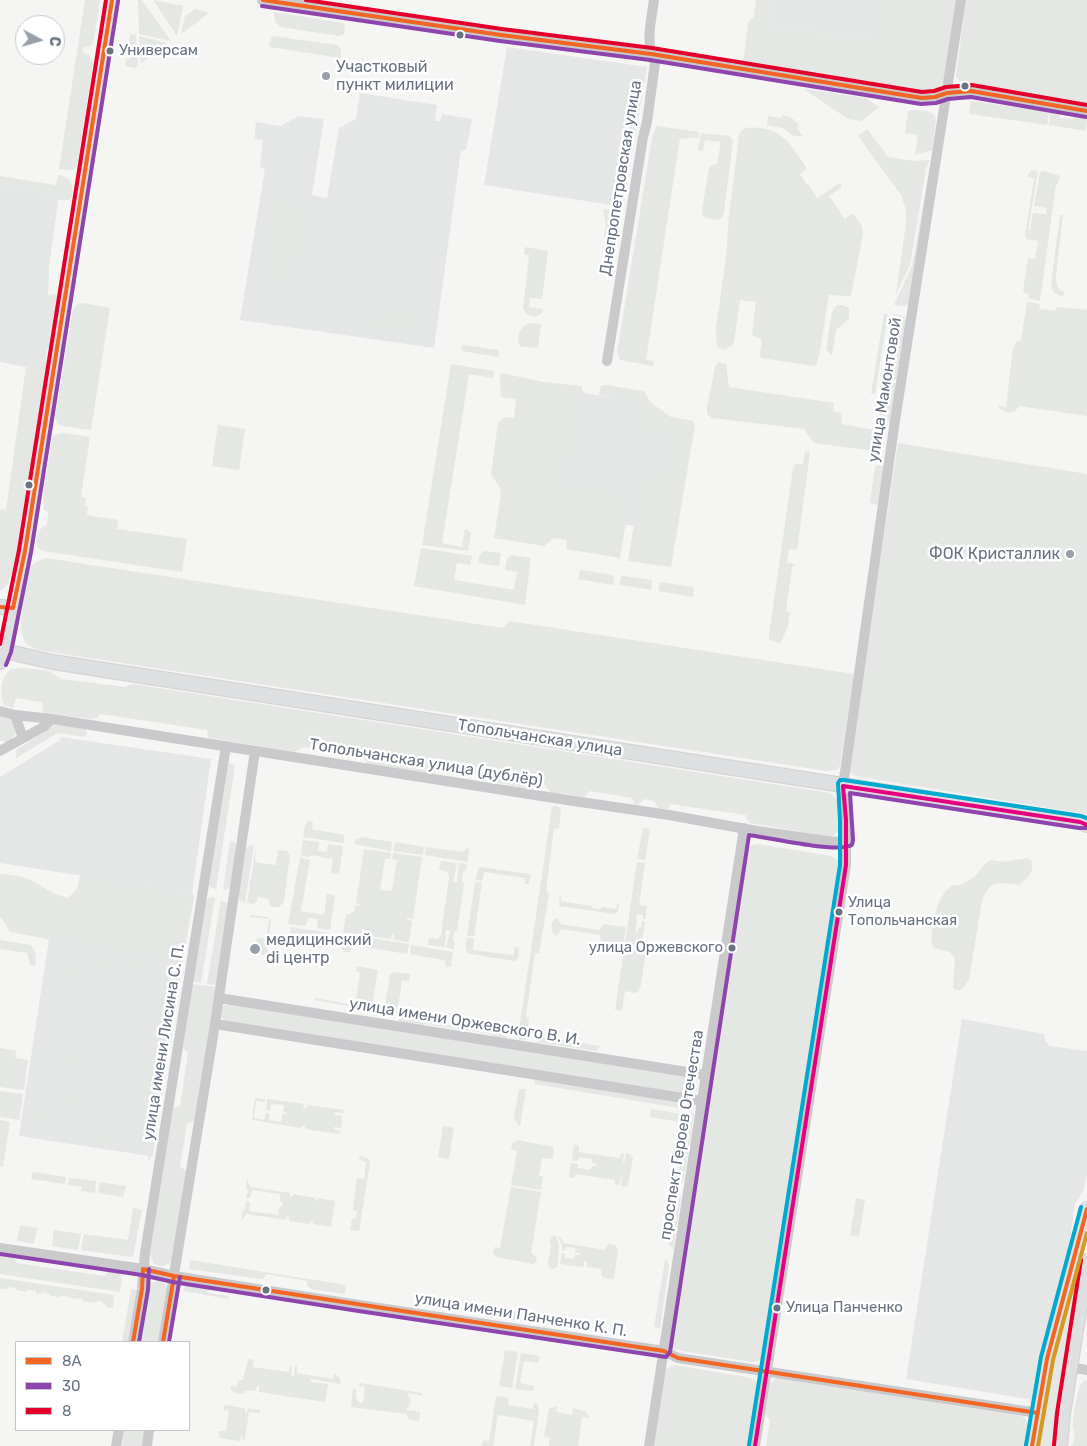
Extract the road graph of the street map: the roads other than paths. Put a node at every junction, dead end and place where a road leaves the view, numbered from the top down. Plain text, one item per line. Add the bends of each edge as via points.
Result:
1 (112, 0) edge
2 (264, 0) edge
3 (654, 0) edge
4 (961, 0) edge
5 (651, 54) junction
6 (947, 93) junction
7 (1087, 111) edge
8 (607, 362) dead end
9 (6, 608) edge
10 (2, 654) edge
11 (0, 711) edge
12 (15, 715) junction
13 (52, 719) junction
14 (23, 738) junction
15 (226, 746) junction
16 (0, 751) edge
17 (255, 751) junction
18 (843, 786) junction
19 (1085, 823) edge
20 (744, 828) junction
21 (846, 840) junction
22 (219, 998) junction
23 (215, 1024) junction
24 (706, 1076) junction
25 (702, 1100) junction
26 (1087, 1210) edge
27 (0, 1248) edge
28 (1087, 1261) edge
29 (143, 1269) junction
30 (174, 1276) junction
31 (133, 1341) edge
32 (163, 1341) edge
33 (664, 1351) junction
34 (1070, 1368) junction
35 (1087, 1370) edge
36 (766, 1371) junction
37 (1038, 1413) junction
38 (119, 1431) edge
39 (149, 1431) edge
40 (116, 1446) edge
41 (146, 1446) edge
42 (649, 1446) edge
43 (756, 1446) edge
44 (1032, 1446) edge
45 (1060, 1446) edge

1 - 9 main road via 25,551
2 - 5 street
3 - 5 street, Днепропетровская улица via 648,37
4 - 6 street, улица Мамонтовой
5 - 6 street via 922,98
5 - 8 street, Днепропетровская улица via 655,63 647,122
6 - 7 street via 971,91
6 - 18 street, улица Мамонтовой via 894,427
9 - 10 main road
10 - 18 main road, Топольчанская улица
11 - 12 street, Топольчанская улица (дублёр)
12 - 13 street, Топольчанская улица (дублёр)
12 - 14 street
13 - 14 street
13 - 15 street, Топольчанская улица (дублёр)
14 - 16 street
15 - 17 street, Топольчанская улица (дублёр)
15 - 29 street, улица имени Лисина С. П.
17 - 20 street, Топольчанская улица (дублёр)
17 - 22 street
18 - 19 main road, Топольчанская улица
18 - 21 street
20 - 21 street, Топольчанская улица (дублёр) via 835,842
20 - 24 street, проспект Героев Отечества
21 - 36 street via 846,865
22 - 23 street
22 - 24 street, улица имени Оржевского В. И.
23 - 25 street
23 - 30 street
24 - 25 street, проспект Героев Отечества
25 - 33 street, проспект Героев Отечества
26 - 37 main road via 1047,1359
27 - 29 street, улица имени Панченко К. П.
28 - 34 main road
29 - 30 street, улица имени Панченко К. П.
29 - 31 street, улица имени Лисина С. П.
30 - 32 street
30 - 33 street, улица имени Панченко К. П.
33 - 36 street, улица имени Панченко К. П. via 678,1358
33 - 42 street, проспект Героев Отечества
34 - 35 street
34 - 45 main road
36 - 37 street, улица имени Панченко К. П.
36 - 43 street
37 - 44 main road
38 - 40 street
39 - 41 street

